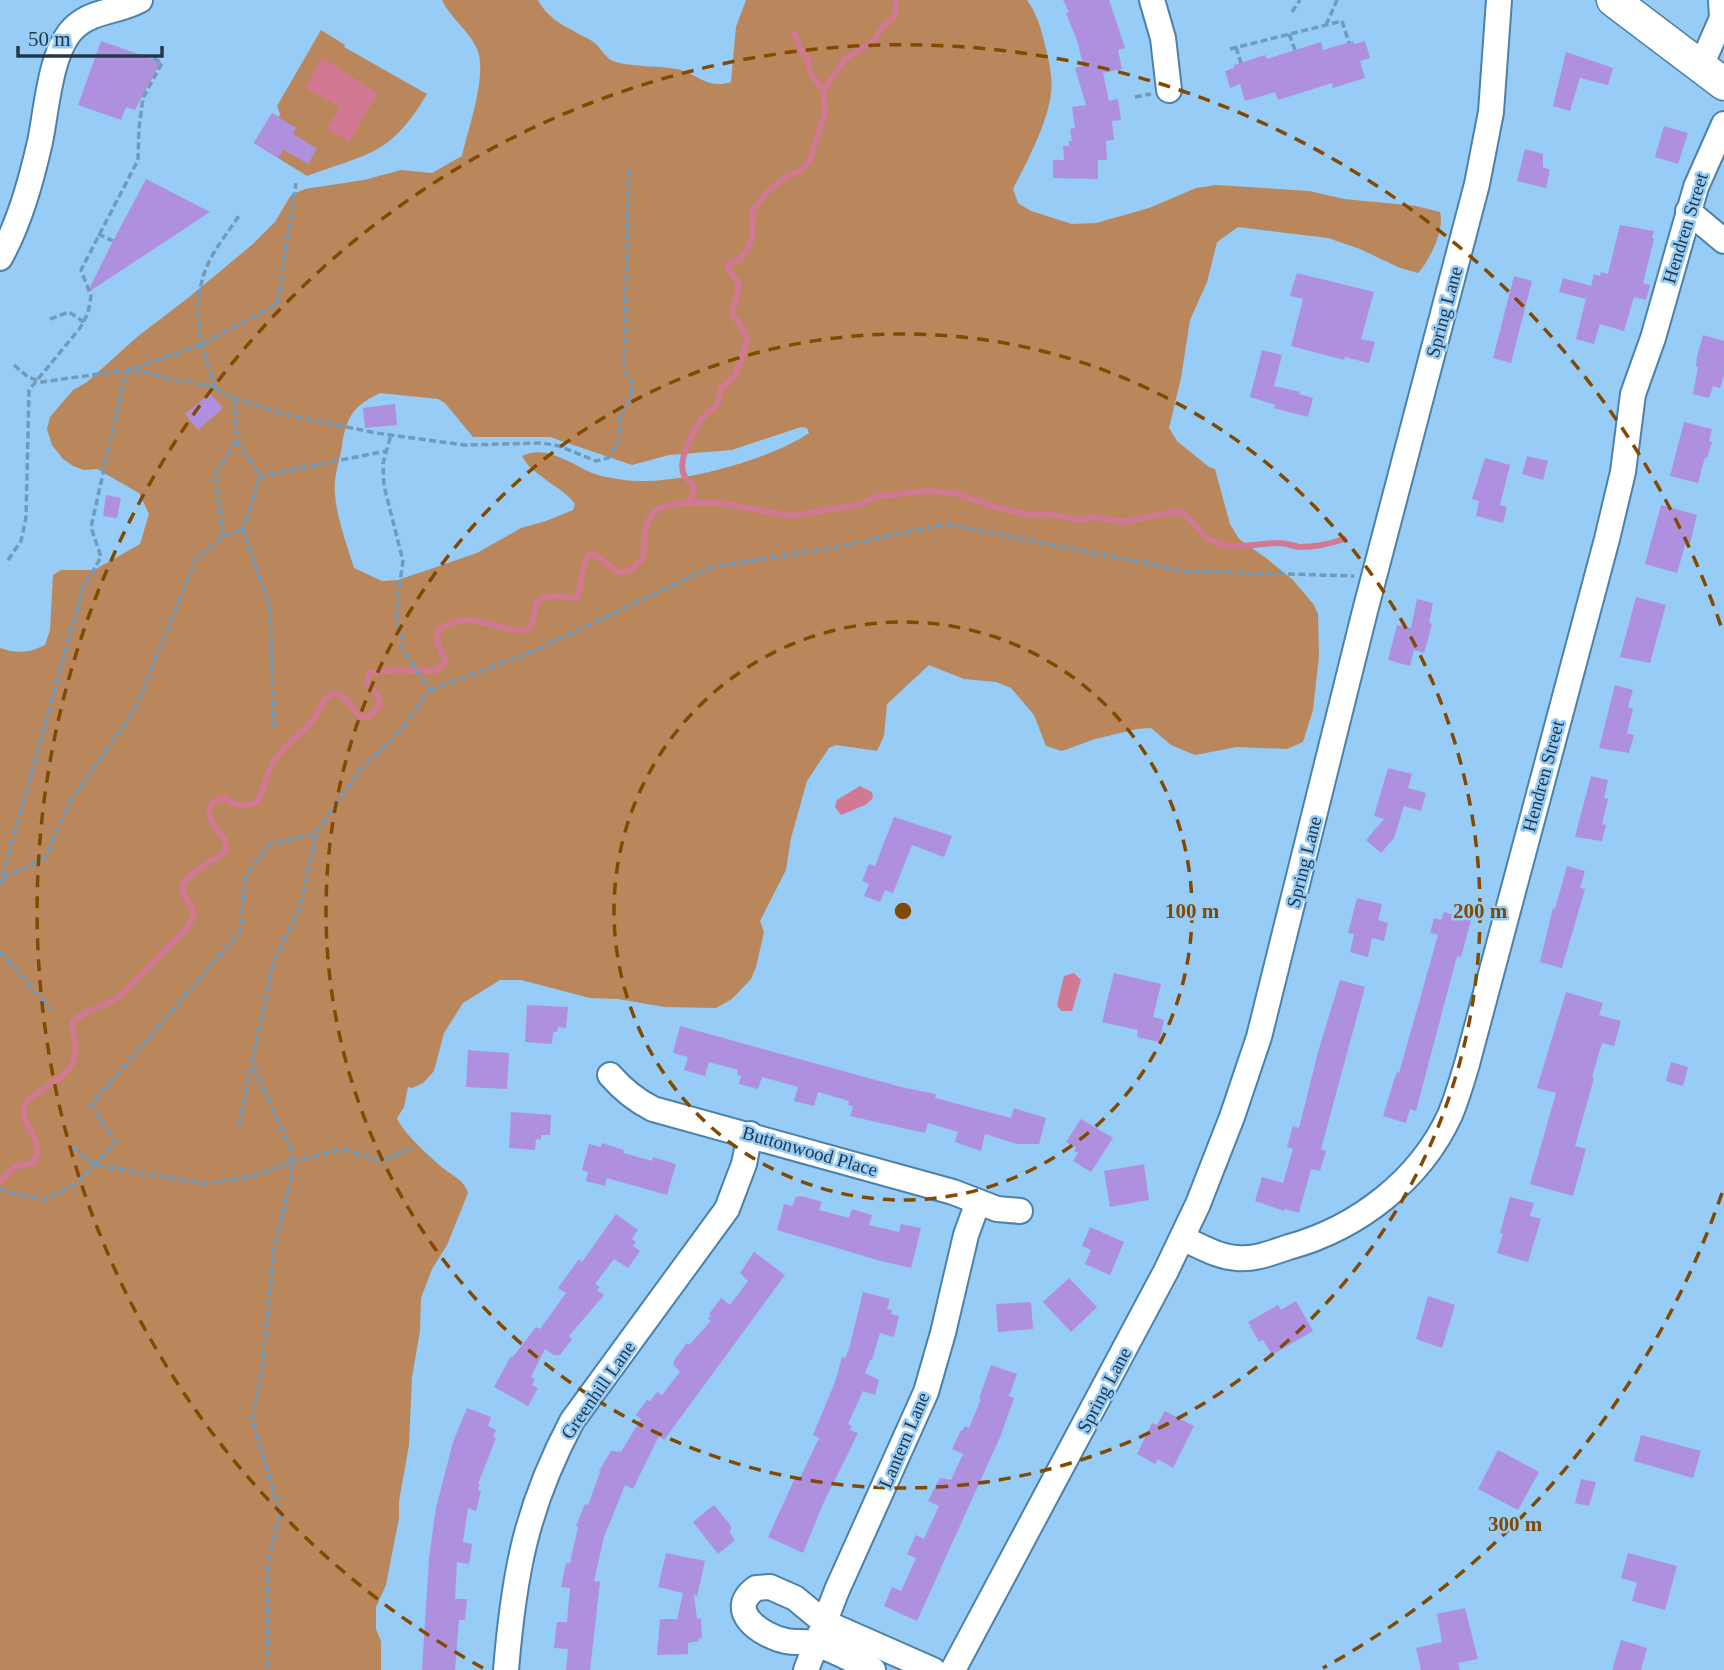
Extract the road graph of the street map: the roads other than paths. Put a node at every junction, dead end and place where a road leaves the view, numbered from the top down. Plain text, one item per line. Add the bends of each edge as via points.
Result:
1 (140, 0) edge
2 (1152, 0) edge
3 (1499, 0) edge
4 (1721, 0) edge
5 (1620, 2) edge
6 (1712, 75) edge
7 (1169, 90) dead end
8 (1724, 124) edge
9 (1688, 211) junction
10 (1724, 241) edge
11 (0, 258) edge
12 (610, 1075) dead end
13 (750, 1134) junction
14 (978, 1202) junction
15 (1020, 1211) dead end
16 (1182, 1238) junction
17 (820, 1633) junction
18 (506, 1670) edge
19 (806, 1670) edge
20 (873, 1670) edge
21 (933, 1670) edge
22 (953, 1670) edge

1 - 11 street via 86,19 62,44 31,179
2 - 7 street via 1163,38
3 - 16 street, Spring Lane via 1491,112 1477,184 1259,1037
4 - 6 street
5 - 6 main road
8 - 9 street, Hendren Street
9 - 10 street
9 - 16 street, Hendren Street via 1633,394 1623,472 1610,526 1450,1114 1428,1152 1397,1187 1333,1231 1248,1259 1224,1256
12 - 13 street, Buttonwood Place via 622,1089 653,1108
13 - 14 street, Buttonwood Place
13 - 18 street, Greenhill Lane via 727,1209 572,1421 556,1452 522,1546
14 - 15 street, Buttonwood Place
14 - 17 street, Lantern Lane via 926,1392
16 - 22 street, Spring Lane
17 - 19 street, Lantern Lane
17 - 20 street
17 - 21 street

